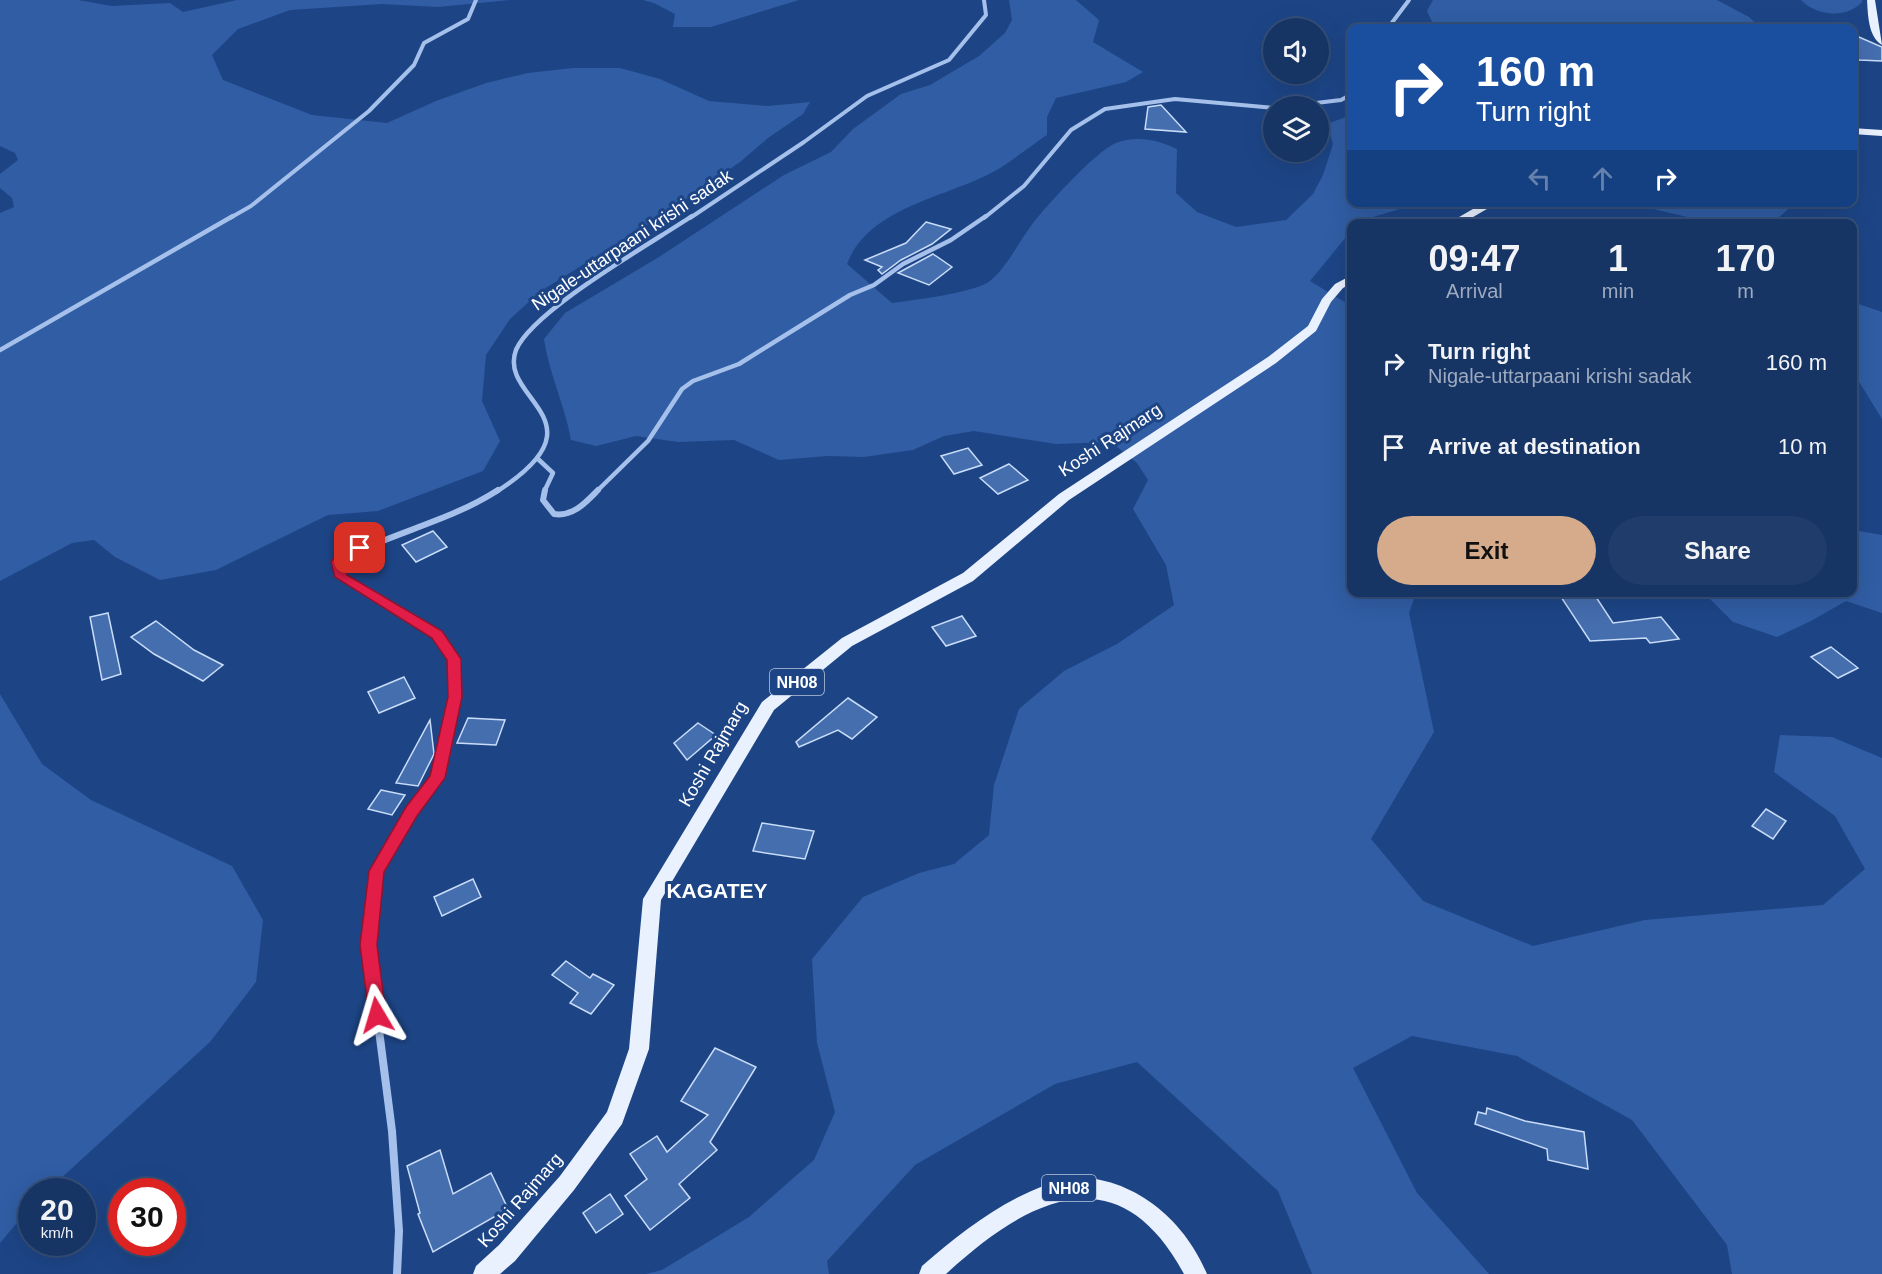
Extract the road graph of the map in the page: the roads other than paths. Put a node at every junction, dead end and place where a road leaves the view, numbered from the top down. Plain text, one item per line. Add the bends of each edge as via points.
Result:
1 (476, 0) edge
2 (984, 0) edge
3 (1408, 0) edge
4 (1871, 0) edge
5 (1391, 24) edge
6 (1882, 42) edge
7 (1347, 97) edge
8 (1329, 101) edge
9 (1263, 107) edge
10 (1857, 131) edge
11 (1882, 133) edge
12 (1484, 207) edge
13 (1462, 219) edge
14 (1347, 281) edge
15 (0, 350) edge
16 (538, 459) junction
17 (398, 1274) edge
18 (484, 1274) edge
19 (930, 1274) edge
20 (1196, 1274) edge

1 - 15 street via 468,19 424,43 414,65 369,111 251,206
2 - 16 street, Nigale-uttarpaani krishi sadak via 986,15 949,60 867,96 545,314 520,342 513,361 518,378 540,404 546,424 545,442
3 - 5 street
4 - 6 main road via 1873,23
7 - 8 street
9 - 16 street via 1175,99 1105,109 1071,130 1024,186 961,234 850,295 739,364 682,388 648,441 572,512 554,514 543,500 553,473
10 - 11 main road
12 - 13 main road
14 - 18 main road, Koshi Rajmarg / NH08 via 1326,301 1312,328 1272,360 1064,498 968,577 847,642 768,706 652,899 639,1049 615,1117 567,1183
16 - 17 street via 522,475 489,496 360,548 338,562 341,577 437,634 454,659 455,697 437,778 411,811 376,871 368,945 392,1131
19 - 20 main road, NH08 via 975,1235 1056,1191 1075,1187 1106,1191 1136,1203 1162,1223 1186,1253

